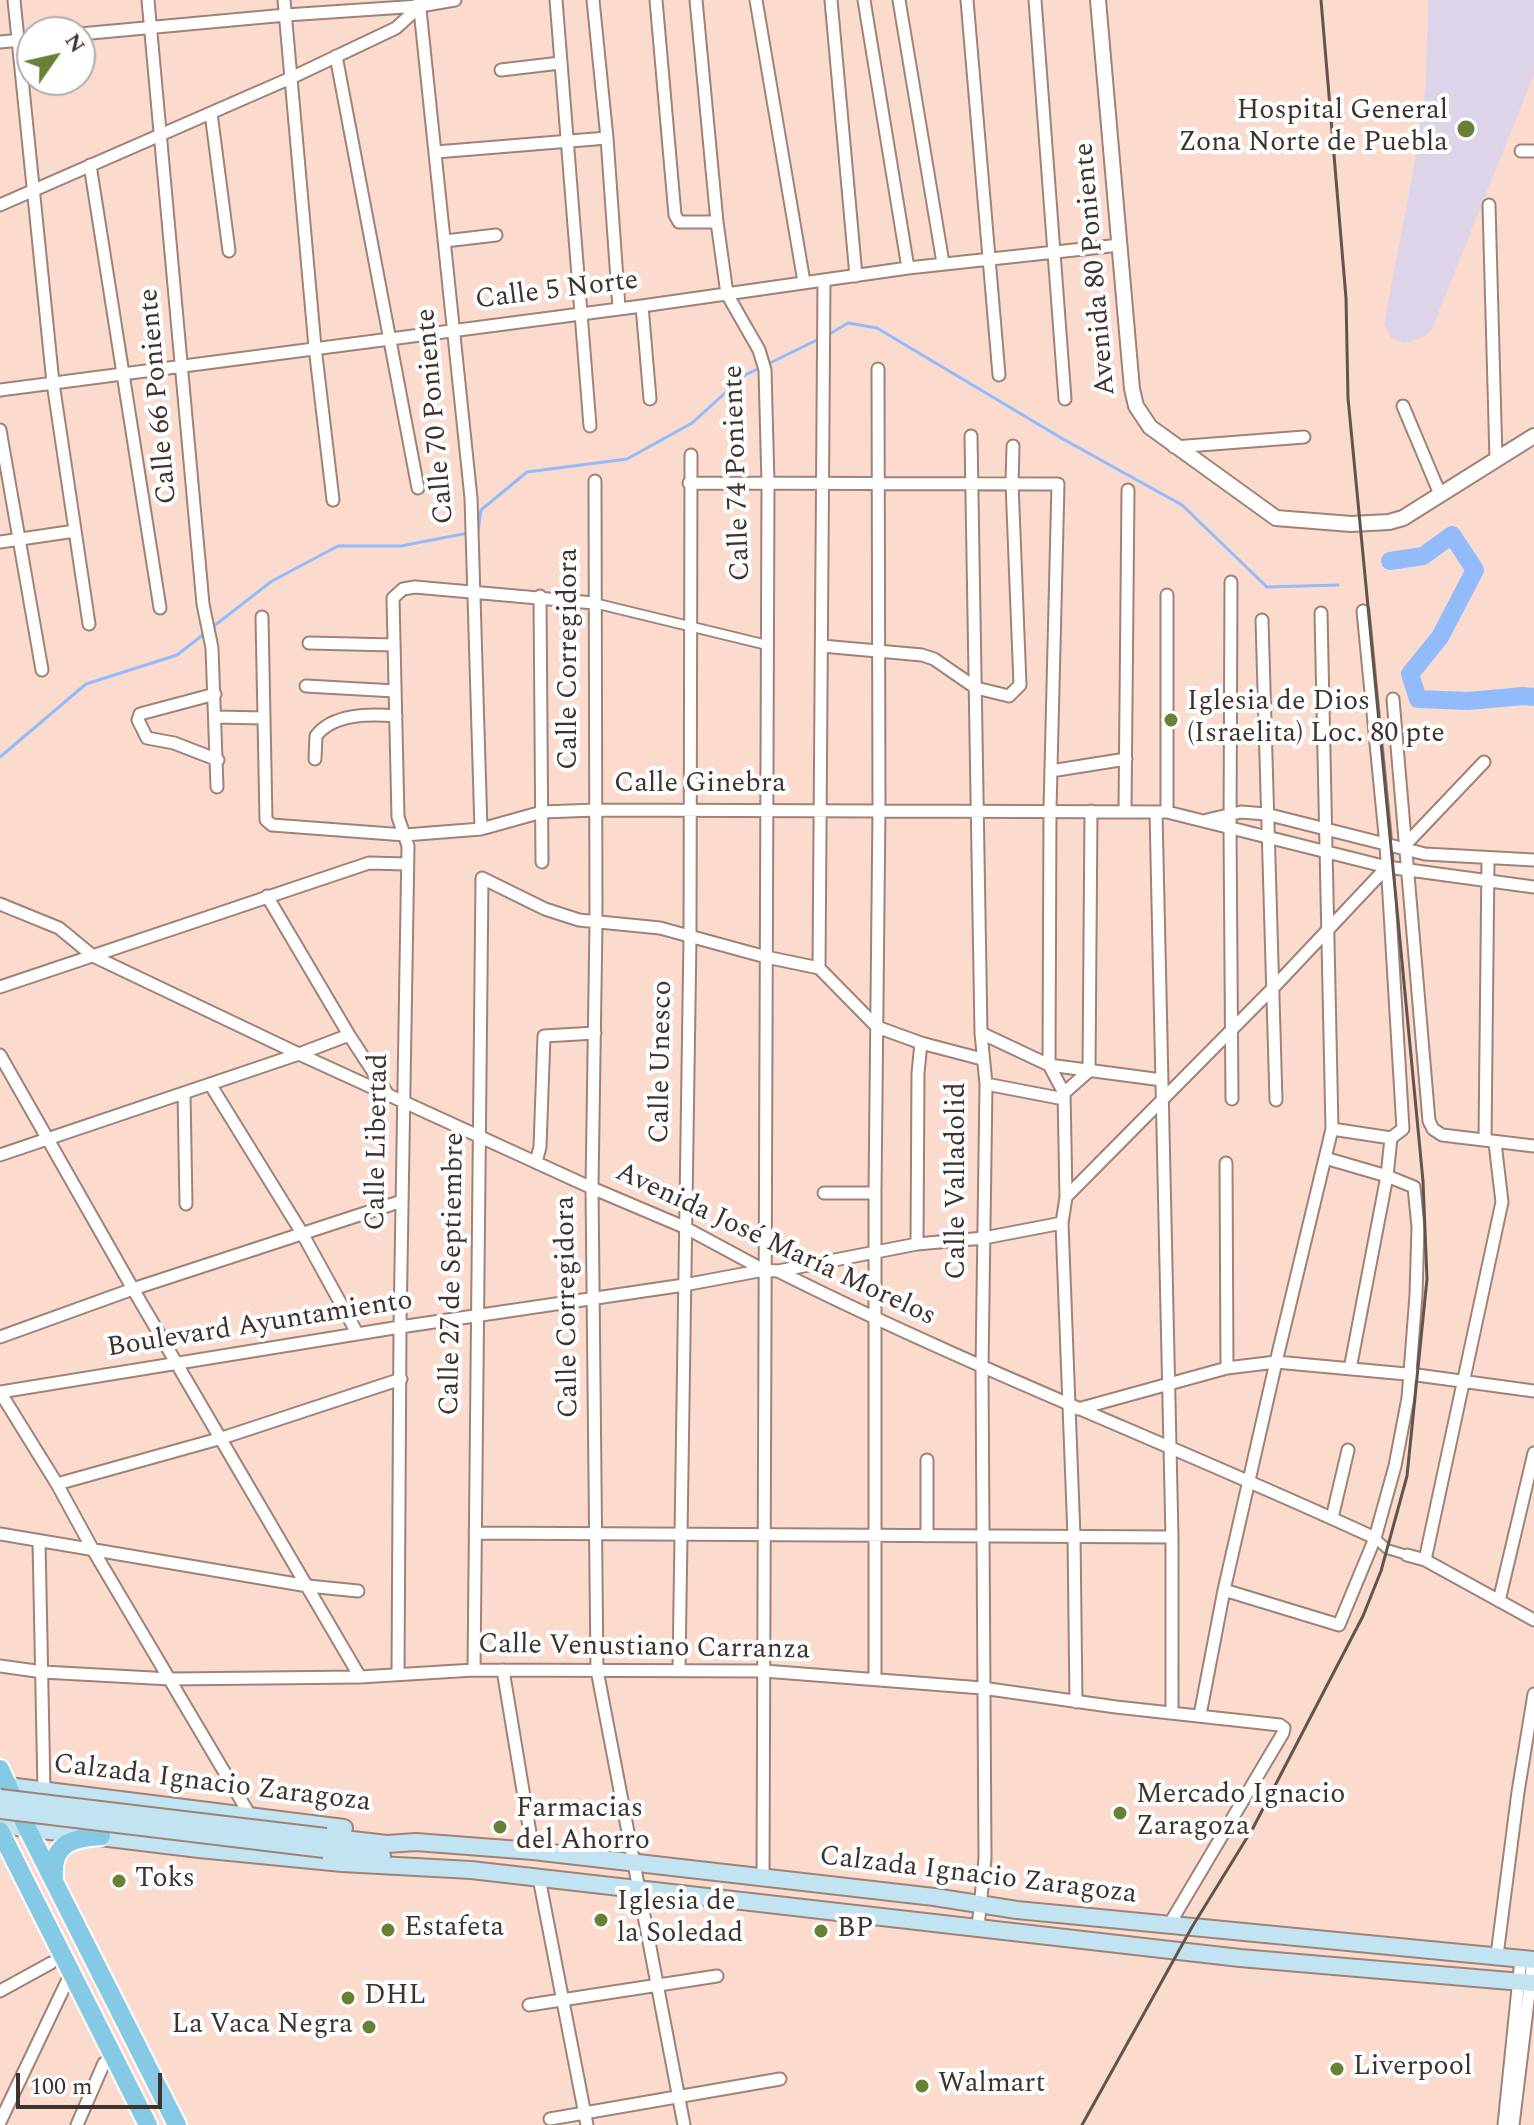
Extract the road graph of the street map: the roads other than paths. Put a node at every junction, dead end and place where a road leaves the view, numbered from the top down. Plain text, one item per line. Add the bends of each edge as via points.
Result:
1 (148, 0) edge
2 (284, 0) edge
3 (455, 0) edge
4 (556, 0) edge
5 (593, 0) edge
6 (656, 0) edge
7 (696, 0) edge
8 (756, 0) edge
9 (831, 0) edge
10 (864, 0) edge
11 (899, 0) edge
12 (967, 0) edge
13 (1035, 0) edge
14 (1098, 0) edge
15 (419, 3) edge
16 (286, 15) junction
17 (150, 26) junction
18 (96, 32) edge
19 (336, 56) junction
20 (560, 63) junction
21 (501, 70) dead end
22 (293, 77) junction
23 (25, 96) edge
24 (211, 113) junction
25 (162, 135) junction
26 (607, 138) junction
27 (568, 141) junction
28 (436, 152) junction
29 (90, 165) junction
30 (34, 190) junction
31 (0, 205) edge
32 (1489, 205) dead end
33 (717, 222) junction
34 (496, 235) dead end
35 (445, 241) junction
36 (1120, 245) junction
37 (229, 251) dead end
38 (1055, 251) junction
39 (991, 258) junction
40 (943, 263) junction
41 (908, 268) junction
42 (856, 276) junction
43 (824, 280) junction
44 (804, 282) junction
45 (727, 294) junction
46 (642, 306) junction
47 (619, 308) junction
48 (581, 313) junction
49 (454, 329) junction
50 (389, 338) junction
51 (315, 347) junction
52 (181, 368) junction
53 (878, 369) dead end
54 (124, 374) junction
55 (999, 375) dead end
56 (53, 383) junction
57 (0, 390) edge
58 (650, 399) dead end
59 (1065, 399) dead end
60 (1403, 406) dead end
61 (590, 426) dead end
62 (0, 430) edge
63 (971, 436) dead end
64 (1534, 436) edge
65 (1304, 437) dead end
66 (1013, 446) dead end
67 (1174, 447) junction
68 (691, 455) dead end
69 (1496, 459) junction
70 (595, 481) dead end
71 (689, 483) junction
72 (768, 483) junction
73 (820, 483) junction
74 (877, 483) junction
75 (970, 483) junction
76 (1012, 483) junction
77 (418, 488) dead end
78 (1128, 490) dead end
79 (1440, 494) junction
80 (333, 500) dead end
81 (75, 531) junction
82 (19, 539) junction
83 (0, 542) edge
84 (1231, 582) dead end
85 (473, 592) junction
86 (1167, 595) dead end
87 (540, 596) junction
88 (594, 603) junction
89 (160, 608) dead end
90 (1363, 611) dead end
91 (1321, 613) dead end
92 (262, 617) dead end
93 (1262, 620) dead end
94 (89, 624) dead end
95 (689, 625) junction
96 (309, 643) dead end
97 (394, 645) junction
98 (767, 645) junction
99 (822, 646) junction
100 (877, 649) junction
101 (42, 670) dead end
102 (306, 686) dead end
103 (976, 688) junction
104 (395, 691) junction
105 (215, 694) junction
106 (1393, 699) dead end
107 (396, 716) junction
108 (216, 717) junction
109 (264, 718) junction
110 (315, 759) dead end
111 (1126, 759) junction
112 (218, 760) junction
113 (1484, 762) dead end
114 (1051, 771) junction
115 (217, 787) dead end
116 (822, 809) junction
117 (879, 809) junction
118 (1050, 809) junction
119 (596, 810) junction
120 (978, 810) junction
121 (1125, 810) junction
122 (690, 811) junction
123 (765, 811) junction
124 (1091, 811) junction
125 (542, 812) junction
126 (1162, 812) junction
127 (1231, 814) junction
128 (1266, 814) junction
129 (1207, 820) junction
130 (1324, 828) junction
131 (481, 829) junction
132 (1230, 829) junction
133 (405, 835) junction
134 (1267, 838) junction
135 (1386, 845) junction
136 (1407, 847) junction
137 (1325, 852) junction
138 (1488, 859) junction
139 (1534, 860) edge
140 (542, 862) dead end
141 (406, 864) junction
142 (1387, 867) junction
143 (1407, 870) junction
144 (1488, 880) junction
145 (1534, 887) edge
146 (267, 896) junction
147 (0, 904) edge
148 (596, 923) junction
149 (1326, 931) junction
150 (690, 938) junction
151 (93, 956) junction
152 (766, 957) junction
153 (819, 968) junction
154 (0, 987) edge
155 (1273, 988) junction
156 (877, 1027) junction
157 (1232, 1030) junction
158 (595, 1033) junction
159 (981, 1033) junction
160 (349, 1035) junction
161 (921, 1043) junction
162 (299, 1054) junction
163 (0, 1055) edge
164 (982, 1059) junction
165 (1049, 1065) junction
166 (1089, 1071) junction
167 (1162, 1080) junction
168 (210, 1084) junction
169 (986, 1084) junction
170 (184, 1093) junction
171 (387, 1093) junction
172 (1064, 1096) junction
173 (1162, 1098) junction
174 (1232, 1099) dead end
175 (403, 1100) junction
176 (1276, 1100) dead end
177 (1332, 1129) junction
178 (481, 1137) junction
179 (1391, 1138) junction
180 (48, 1139) junction
181 (1490, 1141) junction
182 (1534, 1146) edge
183 (0, 1155) edge
184 (1325, 1158) junction
185 (536, 1162) junction
186 (1226, 1163) dead end
187 (1387, 1176) junction
188 (592, 1188) junction
189 (824, 1193) dead end
190 (875, 1193) junction
191 (1066, 1197) junction
192 (402, 1201) junction
193 (186, 1204) dead end
194 (1062, 1223) junction
195 (684, 1227) junction
196 (302, 1233) junction
197 (984, 1238) junction
198 (917, 1244) junction
199 (875, 1252) junction
200 (764, 1270) junction
201 (778, 1271) junction
202 (684, 1285) junction
203 (133, 1289) junction
204 (592, 1298) junction
205 (476, 1315) junction
206 (874, 1320) junction
207 (400, 1327) junction
208 (357, 1333) junction
209 (0, 1337) edge
210 (1276, 1362) junction
211 (178, 1363) junction
212 (982, 1368) junction
213 (1227, 1368) junction
214 (1350, 1369) junction
215 (1409, 1374) junction
216 (401, 1379) junction
217 (1465, 1382) junction
218 (1168, 1385) junction
219 (1534, 1391) edge
220 (0, 1392) edge
221 (1074, 1408) junction
222 (222, 1438) junction
223 (1168, 1447) junction
224 (1348, 1450) dead end
225 (1534, 1453) edge
226 (927, 1460) dead end
227 (1250, 1483) junction
228 (57, 1484) junction
229 (1332, 1518) junction
230 (475, 1533) junction
231 (595, 1533) junction
232 (682, 1533) junction
233 (0, 1534) edge
234 (763, 1534) junction
235 (983, 1535) junction
236 (874, 1536) junction
237 (927, 1536) junction
238 (1074, 1536) junction
239 (1172, 1537) junction
240 (1375, 1538) junction
241 (39, 1541) junction
242 (93, 1550) junction
243 (1407, 1555) joint
244 (1425, 1560) junction
245 (308, 1586) junction
246 (1224, 1590) junction
247 (358, 1591) dead end
248 (1499, 1601) junction
249 (1534, 1620) edge
250 (0, 1666) edge
251 (679, 1669) junction
252 (474, 1670) junction
253 (503, 1670) junction
254 (597, 1670) junction
255 (764, 1671) junction
256 (43, 1672) junction
257 (398, 1674) junction
258 (360, 1677) junction
259 (875, 1678) junction
260 (170, 1679) junction
261 (982, 1688) junction
262 (1534, 1694) edge
263 (1076, 1702) junction
264 (1172, 1712) junction
265 (1200, 1715) junction
266 (2, 1784) edge
267 (44, 1791) junction
268 (150, 1805) junction
269 (0, 1810) edge
270 (251, 1817) junction
271 (0, 1825) edge
272 (27, 1828) junction
273 (0, 1831) edge
274 (101, 1836) junction
275 (416, 1842) junction
276 (144, 1843) junction
277 (325, 1843) junction
278 (533, 1851) junction
279 (417, 1865) junction
280 (636, 1865) junction
281 (539, 1878) junction
282 (763, 1878) junction
283 (54, 1882) junction
284 (639, 1889) junction
285 (982, 1905) junction
286 (1017, 1910) junction
287 (1169, 1925) junction
288 (983, 1927) junction
289 (1497, 1955) junction
290 (1529, 1960) edge
291 (51, 1963) dead end
292 (71, 1973) junction
293 (717, 1976) dead end
294 (1528, 1982) edge
295 (658, 1987) junction
296 (0, 1991) edge
297 (562, 2000) junction
298 (529, 2005) dead end
299 (104, 2063) dead end
300 (780, 2079) dead end
301 (679, 2098) junction
302 (550, 2119) dead end
303 (585, 2119) edge
304 (0, 2122) edge
305 (77, 2125) edge
306 (148, 2125) edge
307 (177, 2125) edge
308 (684, 2125) edge
309 (1504, 2125) edge
310 (1513, 2125) edge

1 - 17 street, Calle 66 Poniente
2 - 16 street
3 - 15 street
4 - 20 street
5 - 26 street
6 - 33 street via 675,215 679,222
7 - 33 street, Calle 74 Poniente
8 - 44 street
9 - 42 street
10 - 41 street
11 - 40 street
12 - 39 street
13 - 38 street
14 - 36 street, Avenida 80 Poniente
15 - 16 street
15 - 19 street via 396,28
15 - 28 street, Calle 70 Poniente
16 - 17 street
16 - 22 street
17 - 18 street
17 - 25 street, Calle 66 Poniente
19 - 22 street
19 - 50 street
20 - 21 street
20 - 27 street
22 - 24 street
22 - 51 street
23 - 30 street
24 - 25 street
24 - 37 street
25 - 29 street
25 - 52 street, Calle 66 Poniente
26 - 27 street
26 - 47 street
27 - 28 street
27 - 48 street
28 - 35 street, Calle 70 Poniente
29 - 30 street
29 - 54 street
30 - 31 street
30 - 56 street
32 - 69 street
33 - 45 street, Calle 74 Poniente
34 - 35 street
35 - 49 street, Calle 70 Poniente
36 - 38 street, Calle 5 Norte
36 - 67 street, Avenida 80 Poniente via 1136,406 1150,427
38 - 39 street, Calle 5 Norte
38 - 59 street
39 - 40 street, Calle 5 Norte
39 - 55 street
40 - 41 street, Calle 5 Norte
41 - 42 street, Calle 5 Norte
42 - 43 street, Calle 5 Norte
43 - 44 street, Calle 5 Norte
43 - 73 street
44 - 45 street, Calle 5 Norte
45 - 46 street, Calle 5 Norte
45 - 72 street, Calle 74 Poniente via 763,359
46 - 47 street, Calle 5 Norte
46 - 58 street
47 - 48 street, Calle 5 Norte
48 - 49 street, Calle 5 Norte
48 - 61 street
49 - 50 street, Calle 5 Norte
49 - 85 street, Calle 70 Poniente via 471,498
50 - 51 street, Calle 5 Norte
50 - 77 street
51 - 52 street, Calle 5 Norte
51 - 80 street
52 - 54 street, Calle 5 Norte
52 - 105 street, Calle 66 Poniente
53 - 74 street
54 - 56 street, Calle 5 Norte
54 - 89 street
56 - 57 street, Calle 5 Norte
56 - 81 street
60 - 79 street
62 - 82 street
63 - 75 street, Calle Valladolid
64 - 69 street, Avenida 80 Poniente
65 - 67 street
66 - 76 street
67 - 79 street, Avenida 80 Poniente via 1276,518 1389,522
68 - 71 street, Calle Unesco
69 - 79 street, Avenida 80 Poniente
70 - 88 street, Calle Corregidora
71 - 72 street
71 - 95 street, Calle Unesco
72 - 73 street
72 - 98 street, Calle 74 Poniente
73 - 74 street
73 - 99 street
74 - 75 street
74 - 100 street
75 - 76 street
75 - 103 street, Calle Valladolid
76 - 103 street via 1020,685 1009,696
76 - 114 street via 1058,484
78 - 111 street
81 - 82 street
81 - 94 street
82 - 83 street
82 - 101 street
84 - 127 street
85 - 87 street
85 - 97 street, Calle Libertad via 403,589 393,598
85 - 131 street, Calle 70 Poniente
86 - 126 street
87 - 88 street
87 - 125 street
88 - 95 street
88 - 119 street, Calle Corregidora
90 - 135 street
91 - 130 street
92 - 109 street
93 - 128 street
95 - 98 street
95 - 122 street, Calle Unesco
96 - 97 street
97 - 104 street, Calle Libertad
98 - 123 street, Calle 74 Poniente
99 - 100 street
99 - 116 street
100 - 103 street via 934,659
100 - 117 street
102 - 104 street
103 - 120 street, Calle Valladolid
104 - 107 street, Calle Libertad
105 - 108 street, Calle 66 Poniente
105 - 112 street via 140,714 138,720 147,738
106 - 136 street
107 - 110 street via 349,718 324,727 316,736
107 - 133 street, Calle Libertad via 398,817
108 - 109 street
108 - 112 street, Calle 66 Poniente
109 - 133 street, Calle Ginebra via 266,820 272,825
111 - 114 street
111 - 121 street
112 - 115 street, Calle 66 Poniente
113 - 136 street
114 - 118 street
116 - 117 street, Calle Ginebra
116 - 123 street, Calle Ginebra
116 - 153 street
117 - 120 street, Calle Ginebra
117 - 156 street
118 - 120 street, Calle Ginebra
118 - 124 street, Calle Ginebra
118 - 165 street
119 - 122 street, Calle Ginebra
119 - 125 street, Calle Ginebra
119 - 148 street, Calle Corregidora
120 - 159 street, Calle Valladolid
121 - 124 street, Calle Ginebra
121 - 126 street, Calle Ginebra
122 - 123 street, Calle Ginebra
122 - 150 street, Calle Unesco
123 - 152 street, Calle 74 Poniente
124 - 166 street
125 - 131 street, Calle Ginebra
125 - 140 street
126 - 129 street, Calle Ginebra
126 - 167 street
127 - 128 street, Calle Ginebra
127 - 129 street, Calle Ginebra
127 - 132 street
128 - 130 street, Calle Ginebra
128 - 134 street
129 - 132 street, Calle Ginebra
130 - 135 street, Calle Ginebra
130 - 137 street
131 - 133 street, Calle Ginebra
132 - 134 street, Calle Ginebra
132 - 157 street
133 - 141 street, Calle Libertad
134 - 137 street, Calle Ginebra
134 - 155 street
135 - 136 street, Calle Ginebra
135 - 142 street
136 - 138 street, Calle Ginebra
136 - 143 street
137 - 142 street, Calle Ginebra
137 - 149 street
138 - 139 street, Calle Ginebra
138 - 144 street
141 - 146 street via 369,863
141 - 175 street, Calle Libertad
142 - 143 street, Calle Ginebra
142 - 149 street
142 - 179 street via 1403,1129
143 - 144 street, Calle Ginebra
143 - 181 street via 1429,1121 1442,1135
144 - 145 street, Calle Ginebra
144 - 181 street
146 - 151 street
146 - 160 street
147 - 151 street, Avenida José María Morelos via 59,928
148 - 150 street via 642,925
148 - 158 street, Calle Corregidora
148 - 178 street, Calle 27 de Septiembre via 545,909 482,878
149 - 155 street
149 - 177 street
150 - 152 street
150 - 195 street, Calle Unesco
151 - 154 street
151 - 162 street, Avenida José María Morelos
152 - 153 street
152 - 200 street, Calle 74 Poniente
153 - 156 street
155 - 157 street
155 - 176 street
156 - 161 street
156 - 190 street
157 - 173 street
157 - 174 street
158 - 185 street via 544,1036
158 - 188 street, Calle Corregidora
159 - 164 street, Calle Valladolid
159 - 165 street
160 - 162 street
160 - 171 street
161 - 164 street
161 - 198 street
162 - 168 street
162 - 171 street, Avenida José María Morelos
163 - 180 street
164 - 169 street, Calle Valladolid
165 - 166 street
165 - 172 street
166 - 167 street
166 - 172 street
167 - 173 street
168 - 170 street
168 - 196 street
169 - 172 street
169 - 197 street, Calle Valladolid
170 - 180 street
170 - 193 street
171 - 175 street, Avenida José María Morelos
172 - 191 street
173 - 191 street
173 - 218 street
175 - 178 street, Avenida José María Morelos
175 - 192 street, Calle Libertad
177 - 179 street
177 - 184 street
178 - 185 street, Avenida José María Morelos
178 - 205 street, Calle 27 de Septiembre
179 - 187 street
180 - 183 street
180 - 203 street
181 - 182 street
181 - 217 street via 1502,1202
184 - 187 street
184 - 210 street
185 - 188 street, Avenida José María Morelos
186 - 213 street
187 - 214 street
187 - 215 street via 1414,1187 1418,1227
188 - 195 street, Avenida José María Morelos
188 - 204 street, Calle Corregidora
189 - 190 street
190 - 199 street
191 - 194 street
192 - 196 street
192 - 207 street, Calle Libertad
194 - 197 street
194 - 221 street
195 - 200 street, Avenida José María Morelos
195 - 202 street, Calle Unesco
196 - 203 street
196 - 208 street
197 - 198 street
197 - 212 street, Calle Valladolid
198 - 199 street
199 - 201 street
199 - 206 street
200 - 201 street, Avenida José María Morelos
200 - 202 street, Boulevard Ayuntamiento
200 - 234 street, Calle 74 Poniente
201 - 206 street, Avenida José María Morelos
202 - 204 street, Boulevard Ayuntamiento
202 - 232 street, Calle Unesco
203 - 209 street
203 - 211 street
204 - 205 street, Boulevard Ayuntamiento
204 - 231 street, Calle Corregidora
205 - 207 street, Boulevard Ayuntamiento
205 - 230 street, Calle 27 de Septiembre
206 - 212 street, Avenida José María Morelos
206 - 236 street
207 - 208 street, Boulevard Ayuntamiento
207 - 216 street, Calle Libertad
208 - 211 street, Boulevard Ayuntamiento
210 - 213 street
210 - 214 street
210 - 227 street
211 - 220 street, Boulevard Ayuntamiento
211 - 222 street
212 - 221 street, Avenida José María Morelos
212 - 235 street, Calle Valladolid
213 - 218 street
214 - 215 street
215 - 217 street
215 - 240 street via 1395,1466
216 - 222 street
216 - 257 street, Calle Libertad
217 - 219 street
217 - 244 street
218 - 221 street
218 - 223 street
220 - 228 street
221 - 223 street, Avenida José María Morelos
221 - 238 street
222 - 228 street
222 - 245 street
223 - 227 street, Avenida José María Morelos
223 - 239 street
224 - 229 street
225 - 248 street
226 - 237 street
227 - 229 street, Avenida José María Morelos
227 - 246 street
228 - 242 street
229 - 240 street, Avenida José María Morelos
230 - 231 street
230 - 252 street, Calle 27 de Septiembre
231 - 232 street
231 - 254 street, Calle Corregidora
232 - 234 street
232 - 251 street, Calle Unesco
233 - 241 street
234 - 236 street
234 - 255 street, Calle 74 Poniente
235 - 237 street
235 - 238 street
235 - 261 street, Calle Valladolid
236 - 237 street
236 - 259 street
238 - 239 street
238 - 263 street
239 - 264 street
240 - 243 street, Avenida José María Morelos via 1387,1549
240 - 246 street via 1339,1625
241 - 242 street
241 - 256 street
242 - 245 street
242 - 260 street
243 - 244 street, Avenida José María Morelos
244 - 248 street, Avenida José María Morelos
245 - 247 street
245 - 258 street
246 - 265 street
248 - 249 street, Avenida José María Morelos
250 - 256 street, Calle Venustiano Carranza
251 - 254 street, Calle Venustiano Carranza
251 - 255 street, Calle Venustiano Carranza
252 - 253 street, Calle Venustiano Carranza
252 - 257 street, Calle Venustiano Carranza
253 - 254 street, Calle Venustiano Carranza
253 - 278 street
254 - 280 street, Calle Corregidora
255 - 259 street, Calle Venustiano Carranza
255 - 282 street, Calle 74 Poniente
256 - 260 street, Calle Venustiano Carranza
256 - 267 street
257 - 258 street, Calle Venustiano Carranza
258 - 260 street, Calle Venustiano Carranza
259 - 261 street, Calle Venustiano Carranza
260 - 270 street
261 - 263 street, Calle Venustiano Carranza
261 - 285 street, Calle Valladolid
262 - 289 street
263 - 264 street, Calle Venustiano Carranza
264 - 265 street, Calle Venustiano Carranza
265 - 287 street, Calle Venustiano Carranza via 1284,1728
266 - 267 main road, Calzada Ignacio Zaragoza
266 - 272 main road
266 - 277 main road, Calzada Ignacio Zaragoza, bridge
267 - 268 main road, Calzada Ignacio Zaragoza
268 - 270 main road, Calzada Ignacio Zaragoza
268 - 276 main road via 133,1815 128,1825
269 - 277 main road, Calzada Ignacio Zaragoza, bridge
270 - 275 main road, Calzada Ignacio Zaragoza via 388,1833
271 - 272 main road, Calzada Ignacio Zaragoza
272 - 274 main road, Calzada Ignacio Zaragoza
272 - 283 main road
273 - 292 main road
274 - 276 main road, Calzada Ignacio Zaragoza
274 - 283 main road via 65,1845 55,1858
275 - 277 main road, Calzada Ignacio Zaragoza
275 - 278 main road, Calzada Ignacio Zaragoza
276 - 279 main road, Calzada Ignacio Zaragoza via 388,1867
277 - 279 main road, Calzada Ignacio Zaragoza
278 - 280 main road, Calzada Ignacio Zaragoza
279 - 281 main road, Calzada Ignacio Zaragoza
280 - 282 main road, Calzada Ignacio Zaragoza
280 - 284 street, Calle Corregidora
281 - 284 main road, Calzada Ignacio Zaragoza
281 - 297 street
282 - 285 main road, Calzada Ignacio Zaragoza
283 - 307 main road
284 - 288 main road, Calzada Ignacio Zaragoza
284 - 295 street, Calle Corregidora
285 - 286 main road, Calzada Ignacio Zaragoza
285 - 288 street, Calle Valladolid
286 - 287 main road, Calzada Ignacio Zaragoza
286 - 288 main road
287 - 289 main road, Calzada Ignacio Zaragoza
288 - 294 main road, Calzada Ignacio Zaragoza via 1240,1958
289 - 290 main road, Calzada Ignacio Zaragoza
290 - 294 street
291 - 296 street
292 - 304 street
292 - 306 main road
293 - 295 street
294 - 309 street
294 - 310 street
295 - 297 street
295 - 301 street, Calle Corregidora
297 - 298 street
297 - 303 street
299 - 305 street
300 - 301 street
301 - 303 street
301 - 308 street, Calle Corregidora
302 - 303 street

